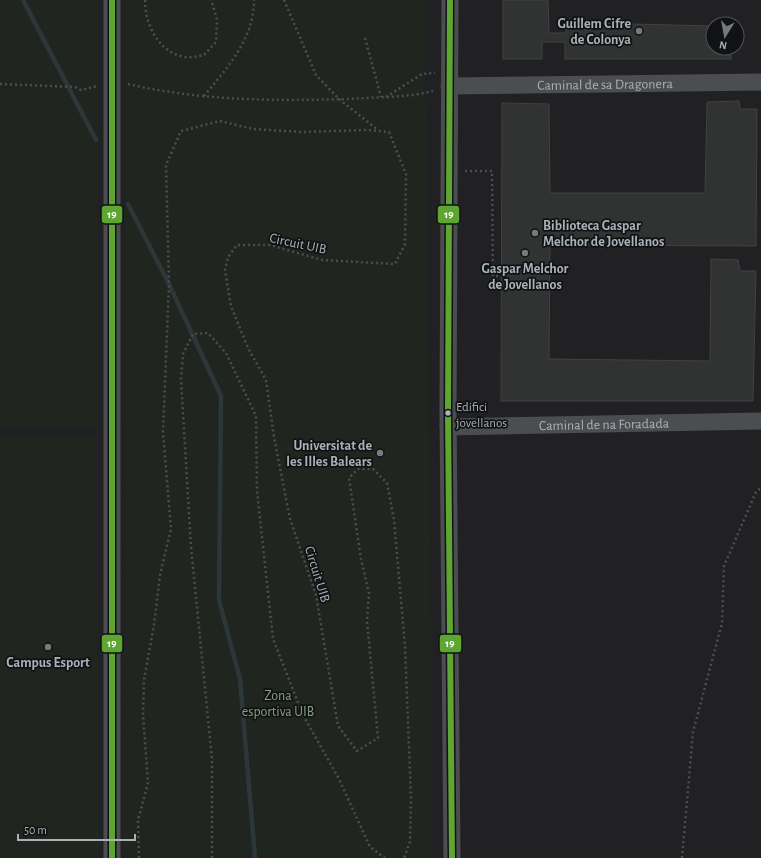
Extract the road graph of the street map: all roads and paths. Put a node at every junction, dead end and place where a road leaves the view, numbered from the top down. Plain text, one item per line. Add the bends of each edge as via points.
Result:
1 (112, 0) edge
2 (145, 0) edge
3 (211, 0) edge
4 (254, 0) edge
5 (284, 0) edge
6 (450, 0) edge
7 (365, 38) dead end
8 (449, 80) junction
9 (761, 82) edge
10 (112, 83) junction
11 (0, 84) edge
12 (80, 90) dead end
13 (203, 97) junction
14 (381, 97) junction
15 (386, 97) junction
16 (339, 99) junction
17 (378, 131) junction
18 (449, 171) junction
19 (500, 276) dead end
20 (761, 421) edge
21 (448, 427) junction
22 (761, 488) edge
23 (112, 858) edge
24 (139, 858) edge
25 (212, 858) edge
26 (385, 858) edge
27 (404, 858) edge
28 (452, 858) edge
29 (682, 858) edge

1 - 10 street
2 - 3 path via 153,35 167,49 186,57 204,55 216,42 217,19
4 - 13 path via 246,40
5 - 16 path via 316,75
6 - 8 street
7 - 14 path
8 - 9 street, Caminal de sa Dragonera
8 - 15 path via 426,93
8 - 15 path via 422,74
8 - 18 street
10 - 13 path
10 - 23 street
11 - 12 path via 75,87
13 - 16 path via 283,101
14 - 15 path
14 - 16 path
16 - 17 path
17 - 24 path via 295,132 253,129 220,121 180,131 166,165 169,284 163,432 171,529 160,575 144,680 143,713 148,783 138,820
17 - 27 path, Circuit UIB via 389,132 406,174 405,244 395,264 322,260 270,245 238,245 228,257 225,270 231,306 248,348 266,380 290,519 316,596 338,726 357,751 378,738 368,621 369,593 361,559 349,478 358,469 374,469 387,483 394,520 405,646 411,798 410,842
18 - 19 path via 492,171 492,276
18 - 21 street
20 - 21 street, Caminal de na Foradada
21 - 28 street
22 - 29 path via 756,492 724,566 722,623 693,732
25 - 26 path via 212,759 191,547 181,379 183,354 193,334 208,333 226,353 256,416 257,491 273,639 304,716 339,779 370,848

